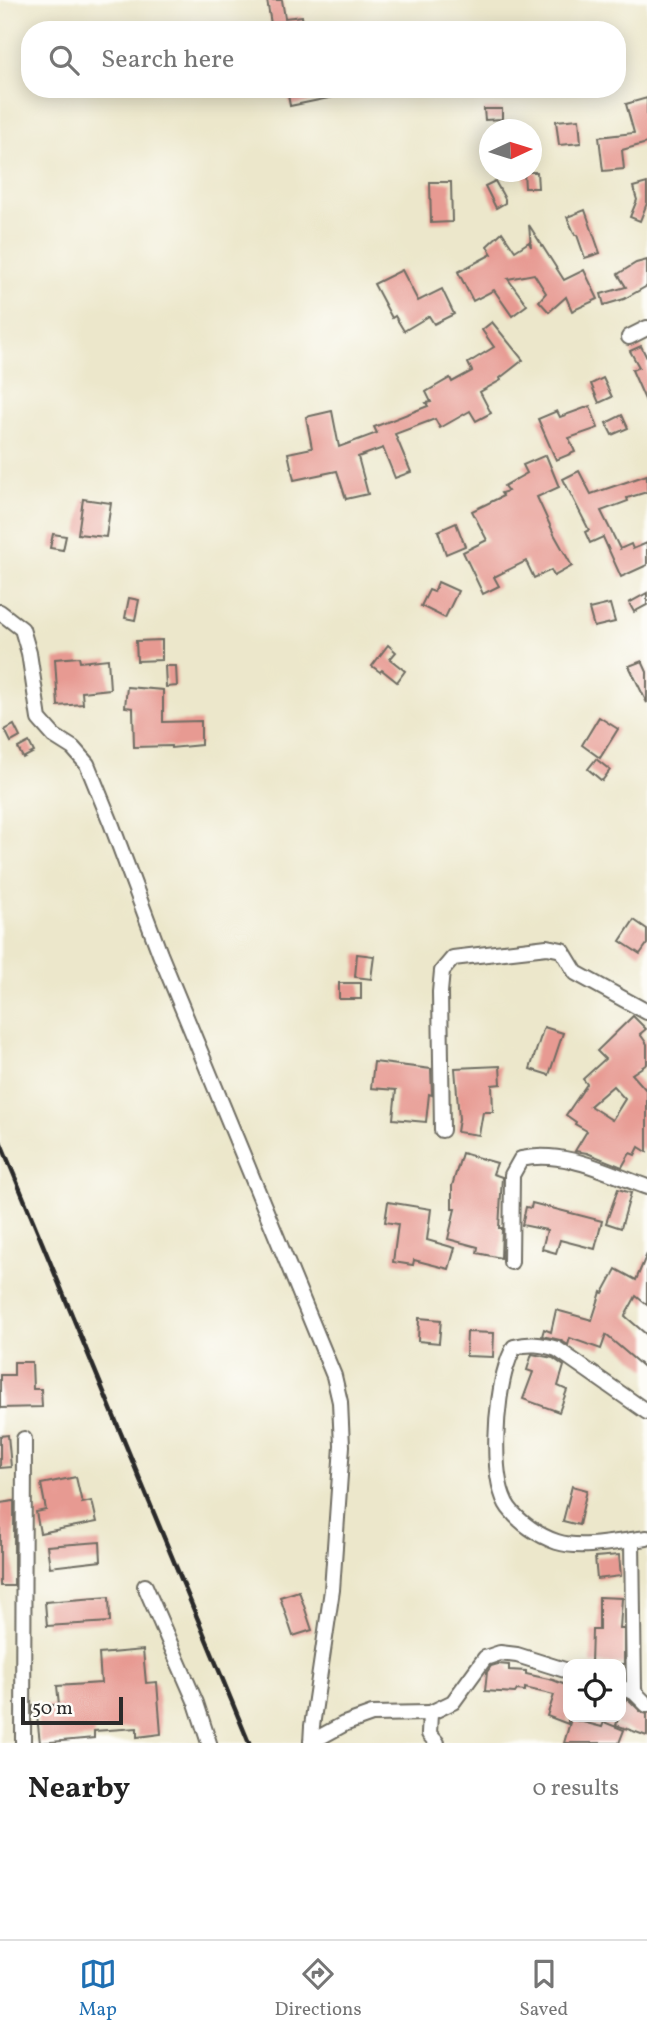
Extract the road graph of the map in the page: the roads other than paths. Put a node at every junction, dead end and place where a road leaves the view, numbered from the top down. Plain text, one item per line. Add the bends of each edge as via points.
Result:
1 (647, 328) edge
2 (629, 337) dead end
3 (0, 612) edge
4 (647, 1012) edge
5 (442, 1130) dead end
6 (647, 1187) edge
7 (511, 1262) dead end
8 (647, 1412) edge
9 (24, 1439) dead end
10 (640, 1539) edge
11 (145, 1586) dead end
12 (563, 1669) edge
13 (628, 1690) edge
14 (647, 1704) edge
15 (430, 1713) junction
16 (311, 1742) edge
17 (23, 1743) edge
18 (209, 1743) edge
19 (437, 1743) edge

1 - 2 street
3 - 16 street via 22,629 39,719 87,764 334,1376 342,1446 332,1590
4 - 5 street via 576,973 562,950 547,947 453,958 442,971 440,992
6 - 7 street via 577,1162 536,1156 521,1159 512,1175
8 - 10 street via 557,1349 526,1344 514,1347 506,1366 497,1421 498,1480 508,1507 536,1532 573,1545
9 - 17 street
10 - 13 street
11 - 18 street
12 - 15 street via 500,1653 485,1658 453,1702
13 - 14 street
15 - 16 street via 372,1714
15 - 19 street via 429,1734

